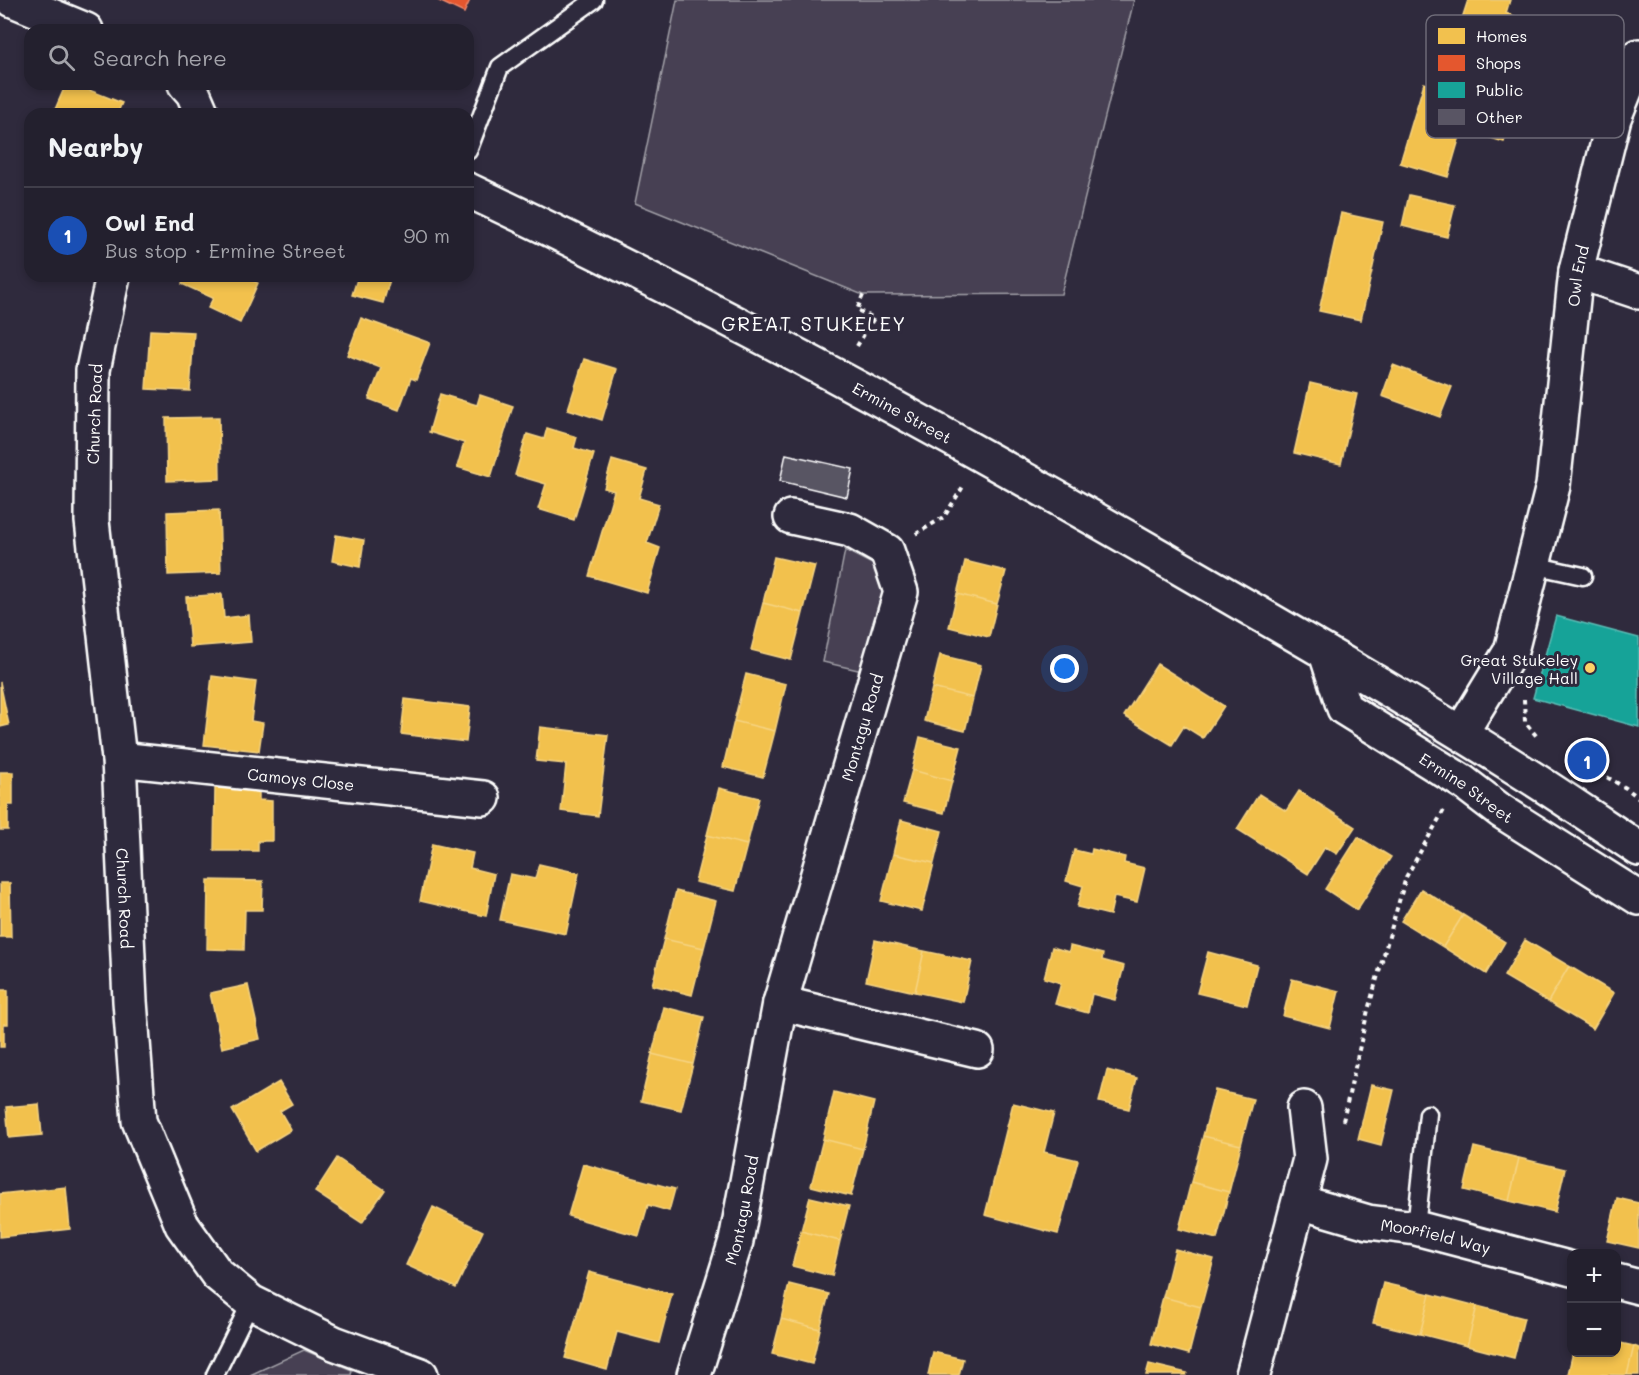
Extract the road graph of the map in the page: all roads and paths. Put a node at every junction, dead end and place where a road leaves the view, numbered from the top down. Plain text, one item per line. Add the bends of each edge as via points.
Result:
1 (13, 0) edge
2 (594, 0) edge
3 (71, 24) edge
4 (1639, 56) edge
5 (191, 90) edge
6 (1624, 93) edge
7 (200, 108) edge
8 (474, 135) edge
9 (1609, 138) edge
10 (474, 193) edge
11 (1576, 271) junction
12 (112, 282) edge
13 (1639, 292) edge
14 (863, 295) dead end
15 (852, 354) dead end
16 (968, 478) dead end
17 (791, 517) dead end
18 (887, 552) junction
19 (1533, 565) junction
20 (1583, 576) dead end
21 (1326, 653) junction
22 (1524, 695) dead end
23 (1461, 733) junction
24 (1542, 742) dead end
25 (1563, 753) dead end
26 (119, 759) junction
27 (1463, 782) junction
28 (483, 798) dead end
29 (1639, 798) edge
30 (1639, 849) edge
31 (1639, 898) edge
32 (780, 1003) junction
33 (977, 1050) dead end
34 (1304, 1108) dead end
35 (1428, 1114) dead end
36 (1342, 1127) dead end
37 (1300, 1202) junction
38 (1416, 1228) junction
39 (1567, 1268) edge
40 (1621, 1282) edge
41 (1639, 1287) edge
42 (251, 1302) junction
43 (215, 1375) edge
44 (421, 1375) edge
45 (694, 1375) edge
46 (1253, 1375) edge

1 - 3 street
2 - 8 lane via 500,67
4 - 6 street, Owl End
5 - 7 street
9 - 11 street, Owl End
10 - 21 street, Ermine Street via 565,235 848,381
11 - 13 street
11 - 19 street, Owl End via 1554,486
12 - 26 street, Church Road via 93,370 92,521
14 - 15 path via 857,310 874,318
16 - 18 path via 944,517
17 - 18 street via 850,530
18 - 32 street, Montagu Road via 901,592
19 - 20 lane
19 - 23 street, Owl End via 1510,651
21 - 23 street, Ermine Street
21 - 27 street, Ermine Street via 1344,708
22 - 24 path via 1525,722
23 - 30 street, Ermine Street
25 - 29 path
26 - 28 street, Camoys Close
26 - 42 street, Church Road via 139,1121 182,1225 217,1274
27 - 31 street, Ermine Street via 1501,811
27 - 36 path via 1406,877 1368,1010
32 - 33 street
32 - 45 street, Montagu Road via 736,1241
34 - 37 street via 1310,1159
35 - 38 lane
37 - 38 street, Moorfield Way via 1368,1222
37 - 46 street
38 - 39 street, Moorfield Way
40 - 41 street
42 - 43 lane
42 - 44 street, Church Road via 334,1343

